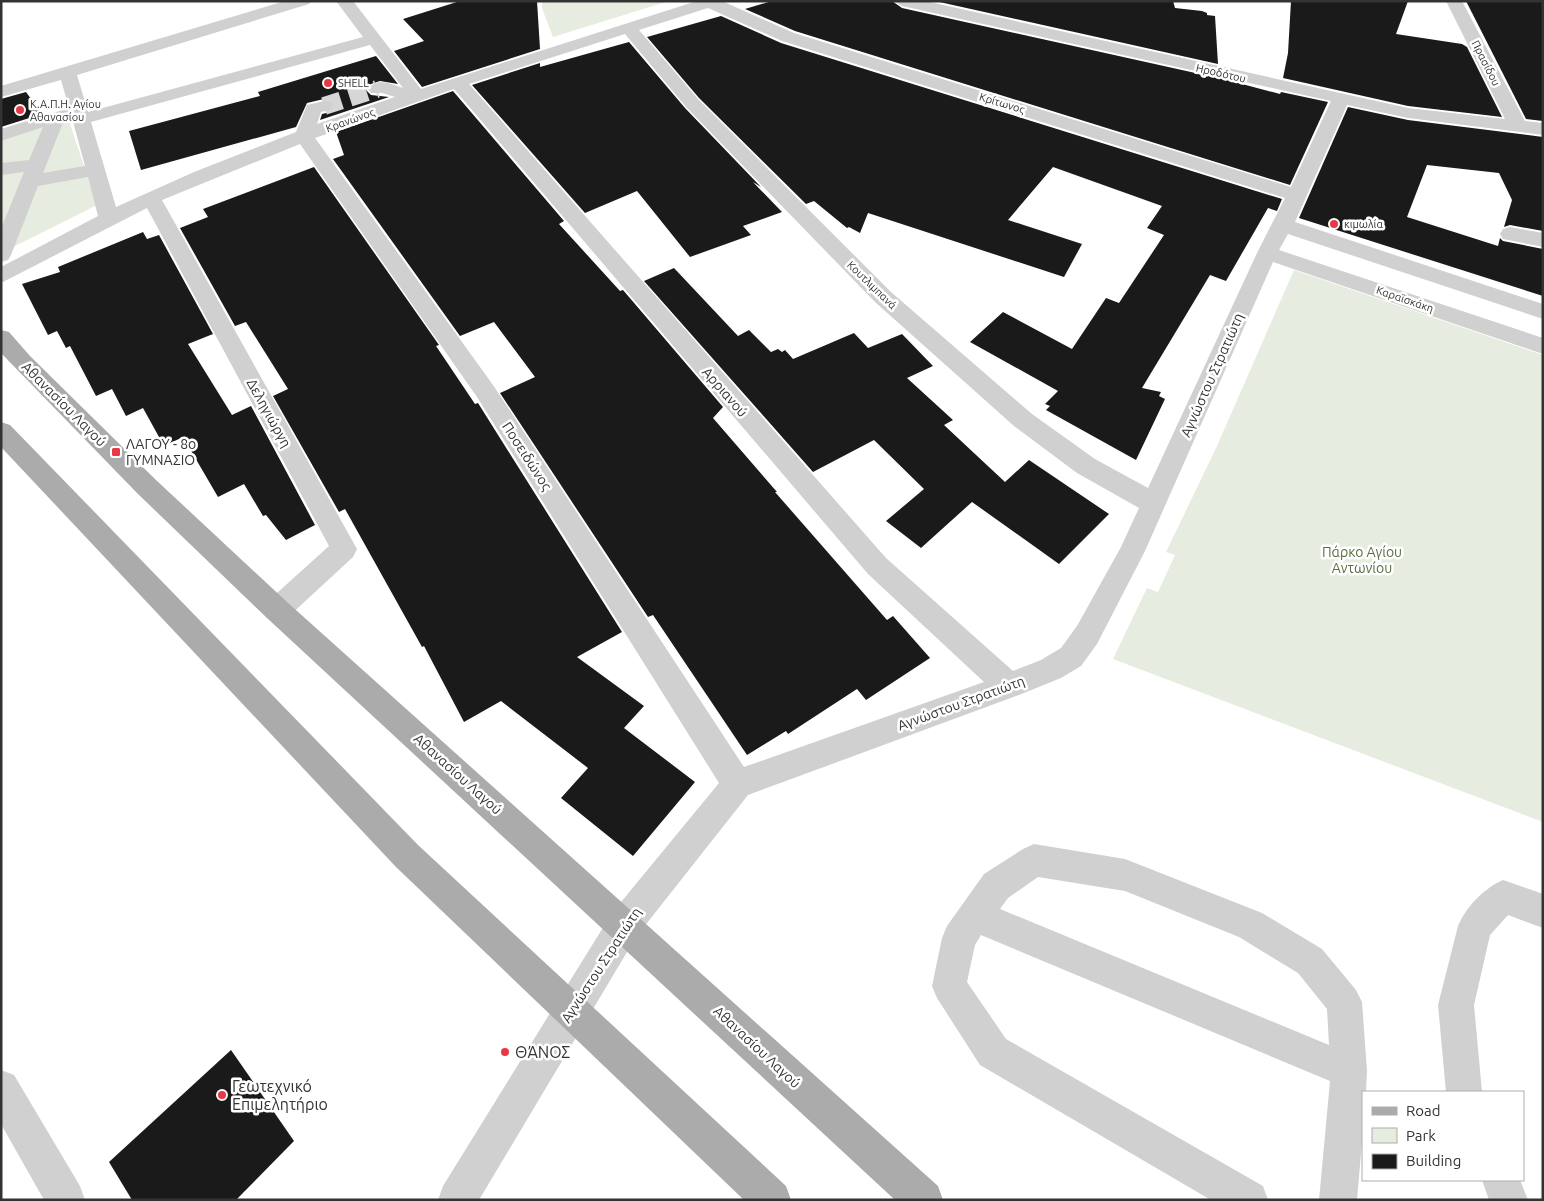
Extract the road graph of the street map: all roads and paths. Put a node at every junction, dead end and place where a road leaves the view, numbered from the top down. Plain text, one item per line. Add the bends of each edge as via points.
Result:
1 (303, 1) edge
2 (344, 1) edge
3 (902, 1) edge
4 (1454, 1) edge
5 (712, 2) edge
6 (628, 27) junction
7 (373, 39) junction
8 (68, 72) junction
9 (457, 82) junction
10 (377, 89) tunnel mouth
11 (1, 92) edge
12 (414, 96) junction
13 (1341, 99) junction
14 (324, 106) tunnel mouth
15 (81, 114) junction
16 (56, 117) junction
17 (1518, 126) junction
18 (1543, 128) edge
19 (1, 136) edge
20 (304, 136) junction
21 (1, 169) edge
22 (96, 170) junction
23 (35, 173) junction
24 (1296, 195) junction
25 (151, 198) junction
26 (109, 218) junction
27 (1282, 225) junction
28 (1510, 234) dead end
29 (1543, 240) edge
30 (1267, 253) junction
31 (1, 255) edge
32 (1, 276) edge
33 (1543, 312) edge
34 (1, 338) edge
35 (1543, 346) edge
36 (1, 431) edge
37 (1152, 503) junction
38 (277, 610) junction
39 (1009, 686) junction
40 (737, 784) junction
41 (1543, 910) edge
42 (975, 916) junction
43 (624, 924) junction
44 (572, 1011) junction
45 (1349, 1071) junction
46 (1, 1088) edge
47 (1464, 1091) edge
48 (1501, 1181) edge
49 (66, 1200) edge
50 (457, 1200) edge
51 (772, 1200) edge
52 (924, 1200) edge
53 (1249, 1200) edge
54 (1338, 1200) edge
55 (1509, 1200) edge

1 - 8 street
2 - 7 street
3 - 13 street, Ηροδότου
4 - 17 street, Πρασίδου
5 - 6 street, Κρανώνος
5 - 24 street, Κρίτωνος via 788,37
6 - 9 street, Κρανώνος
6 - 37 street, Κουτλιμπανά via 692,103 883,297 1023,420 1086,466
7 - 12 street
7 - 15 street
8 - 11 street
8 - 15 street
9 - 12 street, Κρανώνος
9 - 39 street, Αρριανού via 877,566
10 - 12 street via 382,87
12 - 20 street, Κρανώνος
13 - 17 street, Ηροδότου via 1408,114
13 - 24 street, Αγνώστου Στρατιώτη
14 - 20 street via 313,109
15 - 16 street
15 - 22 street
16 - 19 street
16 - 23 street
17 - 18 street, Ηροδότου
20 - 25 street, Κρανώνος
20 - 40 street, Ποσειδώνος via 485,391
21 - 23 street
22 - 23 street
22 - 26 street
23 - 31 street
24 - 27 street, Αγνώστου Στρατιώτη
25 - 26 street, Κρανώνος
25 - 38 street, Δεληγιώργη via 344,549
26 - 32 street, Κρανώνος
27 - 30 street, Αγνώστου Στρατιώτη
27 - 33 street
28 - 29 street
30 - 35 street, Καραϊσκάκη
30 - 37 street, Αγνώστου Στρατιώτη
34 - 38 main road, Αθανασίου Λαγού via 147,487
36 - 44 main road via 407,856
37 - 39 street, Αγνώστου Στρατιώτη via 1132,551 1087,635 1070,657 1051,669
38 - 43 main road, Αθανασίου Λαγού
39 - 40 street, Αγνώστου Στρατιώτη
40 - 43 street, Αγνώστου Στρατιώτη
41 - 47 street via 1503,897 1475,926 1456,1005
42 - 45 street
42 - 45 street via 996,886 1034,860 1125,875 1250,925 1310,962 1344,1002
42 - 53 street via 959,938 949,986 994,1052
43 - 44 street, Αγνώστου Στρατιώτη
43 - 52 main road, Αθανασίου Λαγού
44 - 50 street, Αγνώστου Στρατιώτη
44 - 51 main road
45 - 54 street
46 - 49 street
48 - 55 street

